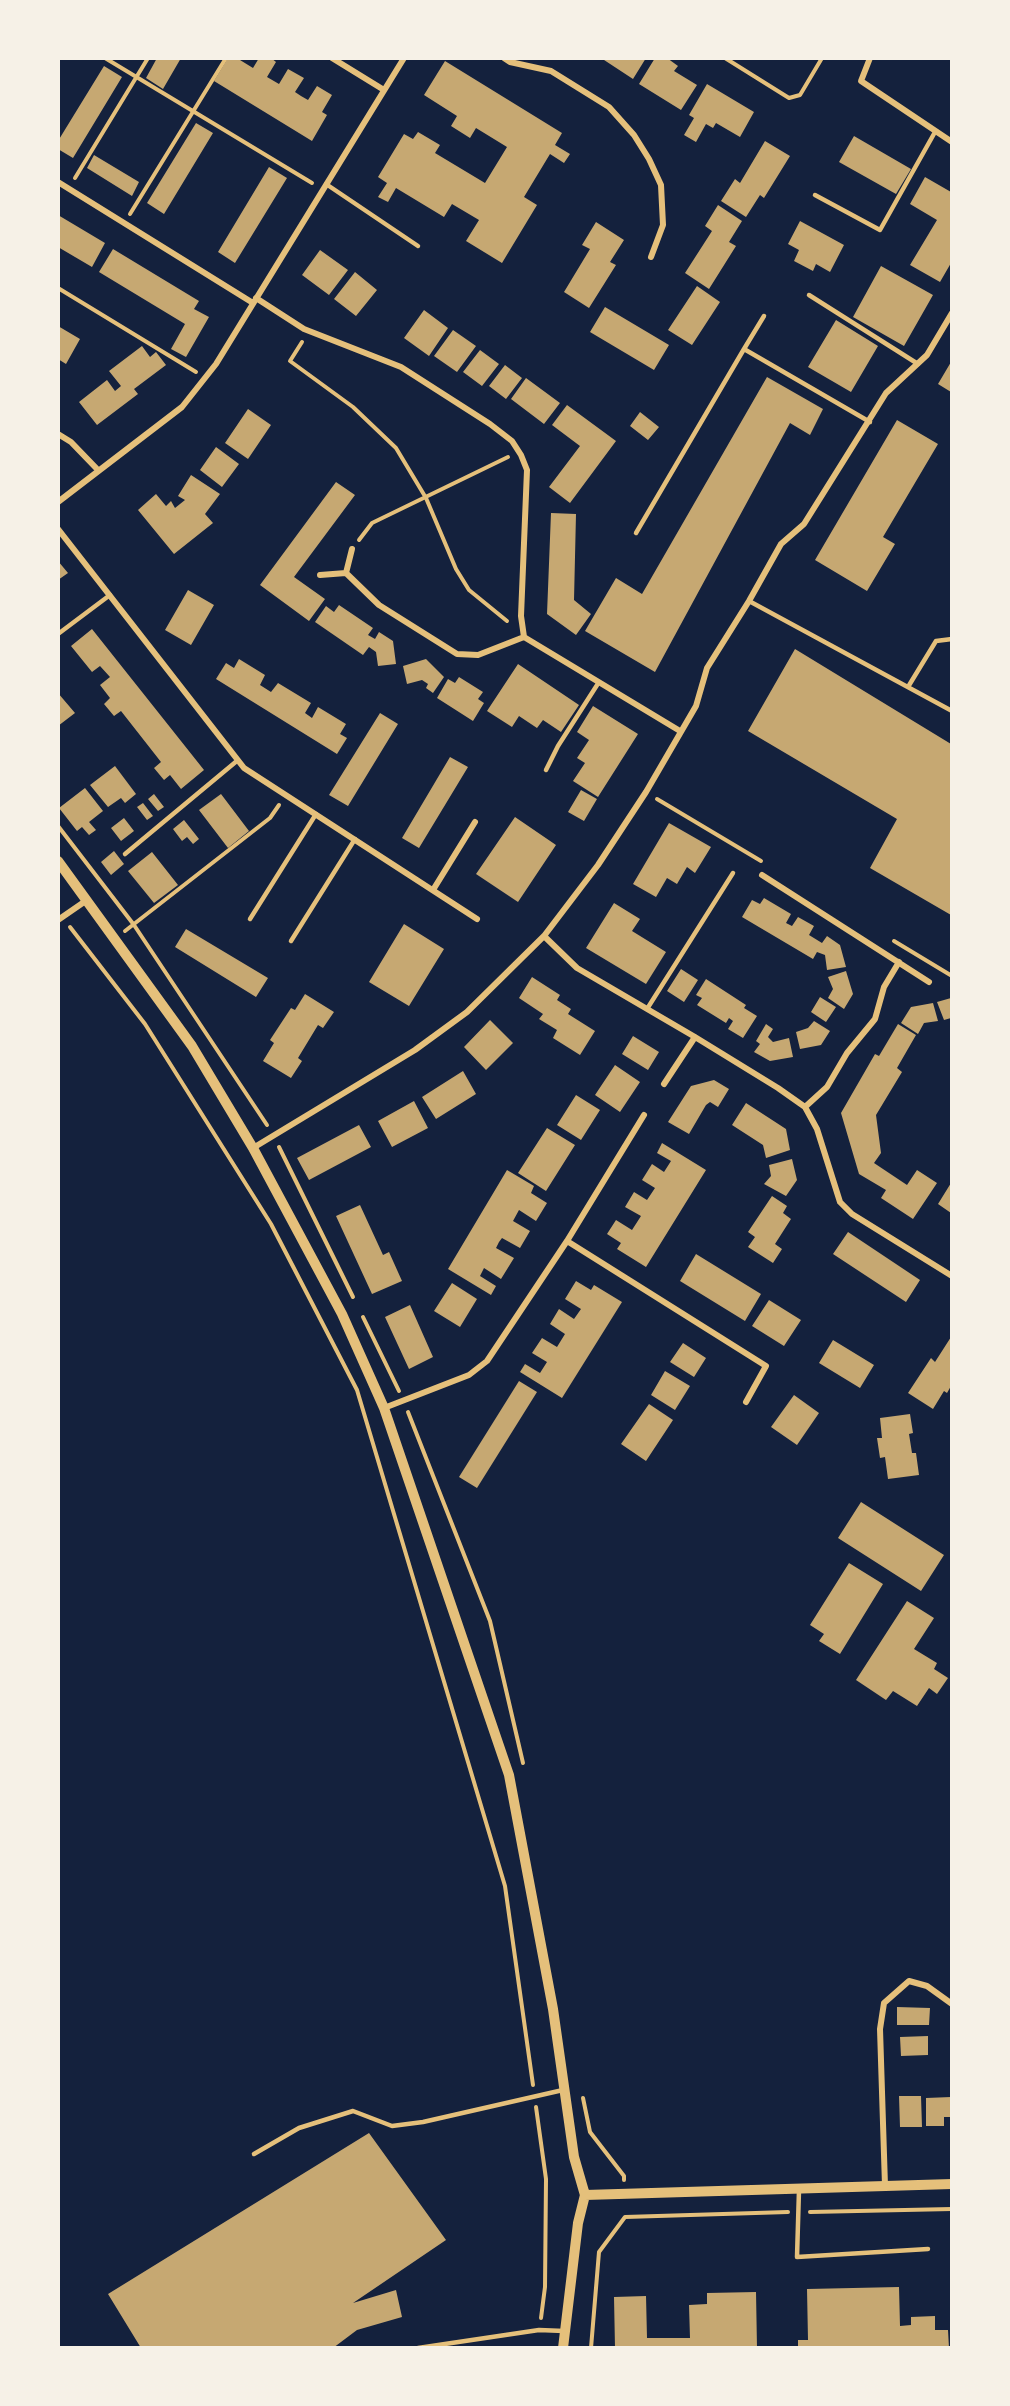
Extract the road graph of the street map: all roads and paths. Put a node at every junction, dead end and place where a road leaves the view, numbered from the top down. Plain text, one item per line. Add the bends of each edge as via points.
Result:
1 (105, 58) edge
2 (147, 58) edge
3 (226, 58) edge
4 (332, 58) edge
5 (404, 58) edge
6 (504, 58) edge
7 (725, 58) edge
8 (822, 58) edge
9 (870, 58) edge
10 (136, 78) junction
11 (384, 90) junction
12 (194, 111) junction
13 (935, 132) junction
14 (951, 142) edge
15 (58, 182) edge
16 (324, 187) junction
17 (69, 189) junction
18 (816, 195) dead end
19 (124, 223) junction
20 (418, 246) dead end
21 (651, 257) dead end
22 (58, 288) edge
23 (809, 295) dead end
24 (254, 300) junction
25 (951, 313) edge
26 (764, 316) dead end
27 (309, 331) junction
28 (744, 349) junction
29 (918, 364) junction
30 (205, 377) junction
31 (870, 422) junction
32 (58, 434) edge
33 (519, 451) junction
34 (98, 470) junction
35 (426, 498) junction
36 (58, 502) edge
37 (58, 529) edge
38 (636, 533) dead end
39 (352, 549) joint
40 (346, 573) junction
41 (320, 575) dead end
42 (110, 595) junction
43 (749, 601) junction
44 (58, 634) edge
45 (524, 637) junction
46 (951, 639) edge
47 (599, 682) junction
48 (909, 687) junction
49 (951, 711) edge
50 (680, 731) junction
51 (238, 760) junction
52 (546, 770) dead end
53 (286, 795) junction
54 (316, 814) junction
55 (475, 822) dead end
56 (355, 839) junction
57 (125, 854) dead end
58 (58, 861) edge
59 (733, 873) dead end
60 (762, 876) dead end
61 (433, 890) junction
62 (87, 900) junction
63 (60, 919) edge
64 (250, 919) dead end
65 (477, 919) dead end
66 (544, 936) junction
67 (115, 939) junction
68 (291, 941) dead end
69 (899, 962) junction
70 (929, 981) dead end
71 (647, 1009) junction
72 (695, 1037) junction
73 (664, 1084) dead end
74 (805, 1107) junction
75 (644, 1115) dead end
76 (254, 1148) junction
77 (567, 1241) junction
78 (951, 1276) edge
79 (746, 1402) dead end
80 (384, 1408) junction
81 (951, 2004) edge
82 (563, 2090) junction
83 (535, 2098) junction
84 (254, 2154) dead end
85 (951, 2184) edge
86 (885, 2188) junction
87 (799, 2190) junction
88 (585, 2194) junction
89 (951, 2209) edge
90 (799, 2212) junction
91 (928, 2249) dead end
92 (539, 2330) junction
93 (565, 2331) junction
94 (418, 2348) edge
95 (563, 2348) edge
96 (591, 2348) edge

1 - 10 path
2 - 10 path
3 - 12 path
4 - 11 street
5 - 11 street
6 - 21 street via 551,71 609,107 634,135 661,185 663,225
7 - 8 path via 789,98 800,95
9 - 13 street via 861,81
10 - 12 path
10 - 17 path
11 - 16 street
12 - 16 path
12 - 19 path
13 - 14 street
13 - 18 lane via 880,230
15 - 17 street
16 - 20 lane
16 - 24 street
17 - 19 street
19 - 24 street
22 - 30 path
23 - 29 lane
24 - 27 street
24 - 30 street
25 - 29 street
26 - 28 lane
27 - 33 street via 401,368 490,424
27 - 35 path via 290,361 353,407 396,448
28 - 31 lane
28 - 38 lane
29 - 31 street via 886,393
30 - 34 street via 182,407
31 - 43 street via 804,524 781,544
32 - 34 street
33 - 35 path
33 - 45 street via 527,470 521,616
34 - 36 street
35 - 39 path via 372,523
35 - 45 path via 469,590
37 - 42 street
39 - 40 street
40 - 41 street
40 - 45 street via 379,604 457,654 478,655
42 - 44 lane
42 - 51 street
43 - 48 lane
43 - 50 street via 707,668 696,706
45 - 47 street
46 - 48 lane via 936,641
47 - 50 street
47 - 52 lane
48 - 49 lane
50 - 66 street via 604,856
51 - 53 street
51 - 57 lane
53 - 54 street
53 - 67 path via 270,818
54 - 56 street
54 - 64 lane
55 - 61 street
56 - 61 street
56 - 68 lane
58 - 62 street
59 - 71 lane
60 - 69 street
61 - 65 street
62 - 63 street
62 - 67 street
63 - 83 path via 145,1024 271,1224 357,1390 505,1886
66 - 71 street via 577,968
66 - 76 street via 467,1012 415,1050
67 - 76 street via 192,1046
69 - 70 street
69 - 74 street via 884,987 875,1019 847,1053 827,1087
71 - 72 street
72 - 73 street
72 - 74 street
74 - 78 street via 817,1129 840,1202 852,1214
75 - 77 street
76 - 80 street via 342,1314
77 - 79 street via 766,1366
77 - 80 street via 487,1361 469,1375
80 - 82 street via 508,1775 553,2009
81 - 86 street via 927,1986 909,1981 884,2003 880,2029
82 - 83 lane
82 - 88 street via 574,2157
83 - 84 lane via 392,2126 353,2111 299,2128
83 - 92 path via 546,2179 545,2287
85 - 86 street
86 - 87 street
87 - 88 street
87 - 90 lane
88 - 93 street
89 - 90 path
90 - 91 lane via 797,2257
90 - 96 path via 625,2217 599,2252
92 - 93 lane
92 - 94 lane
93 - 95 street

